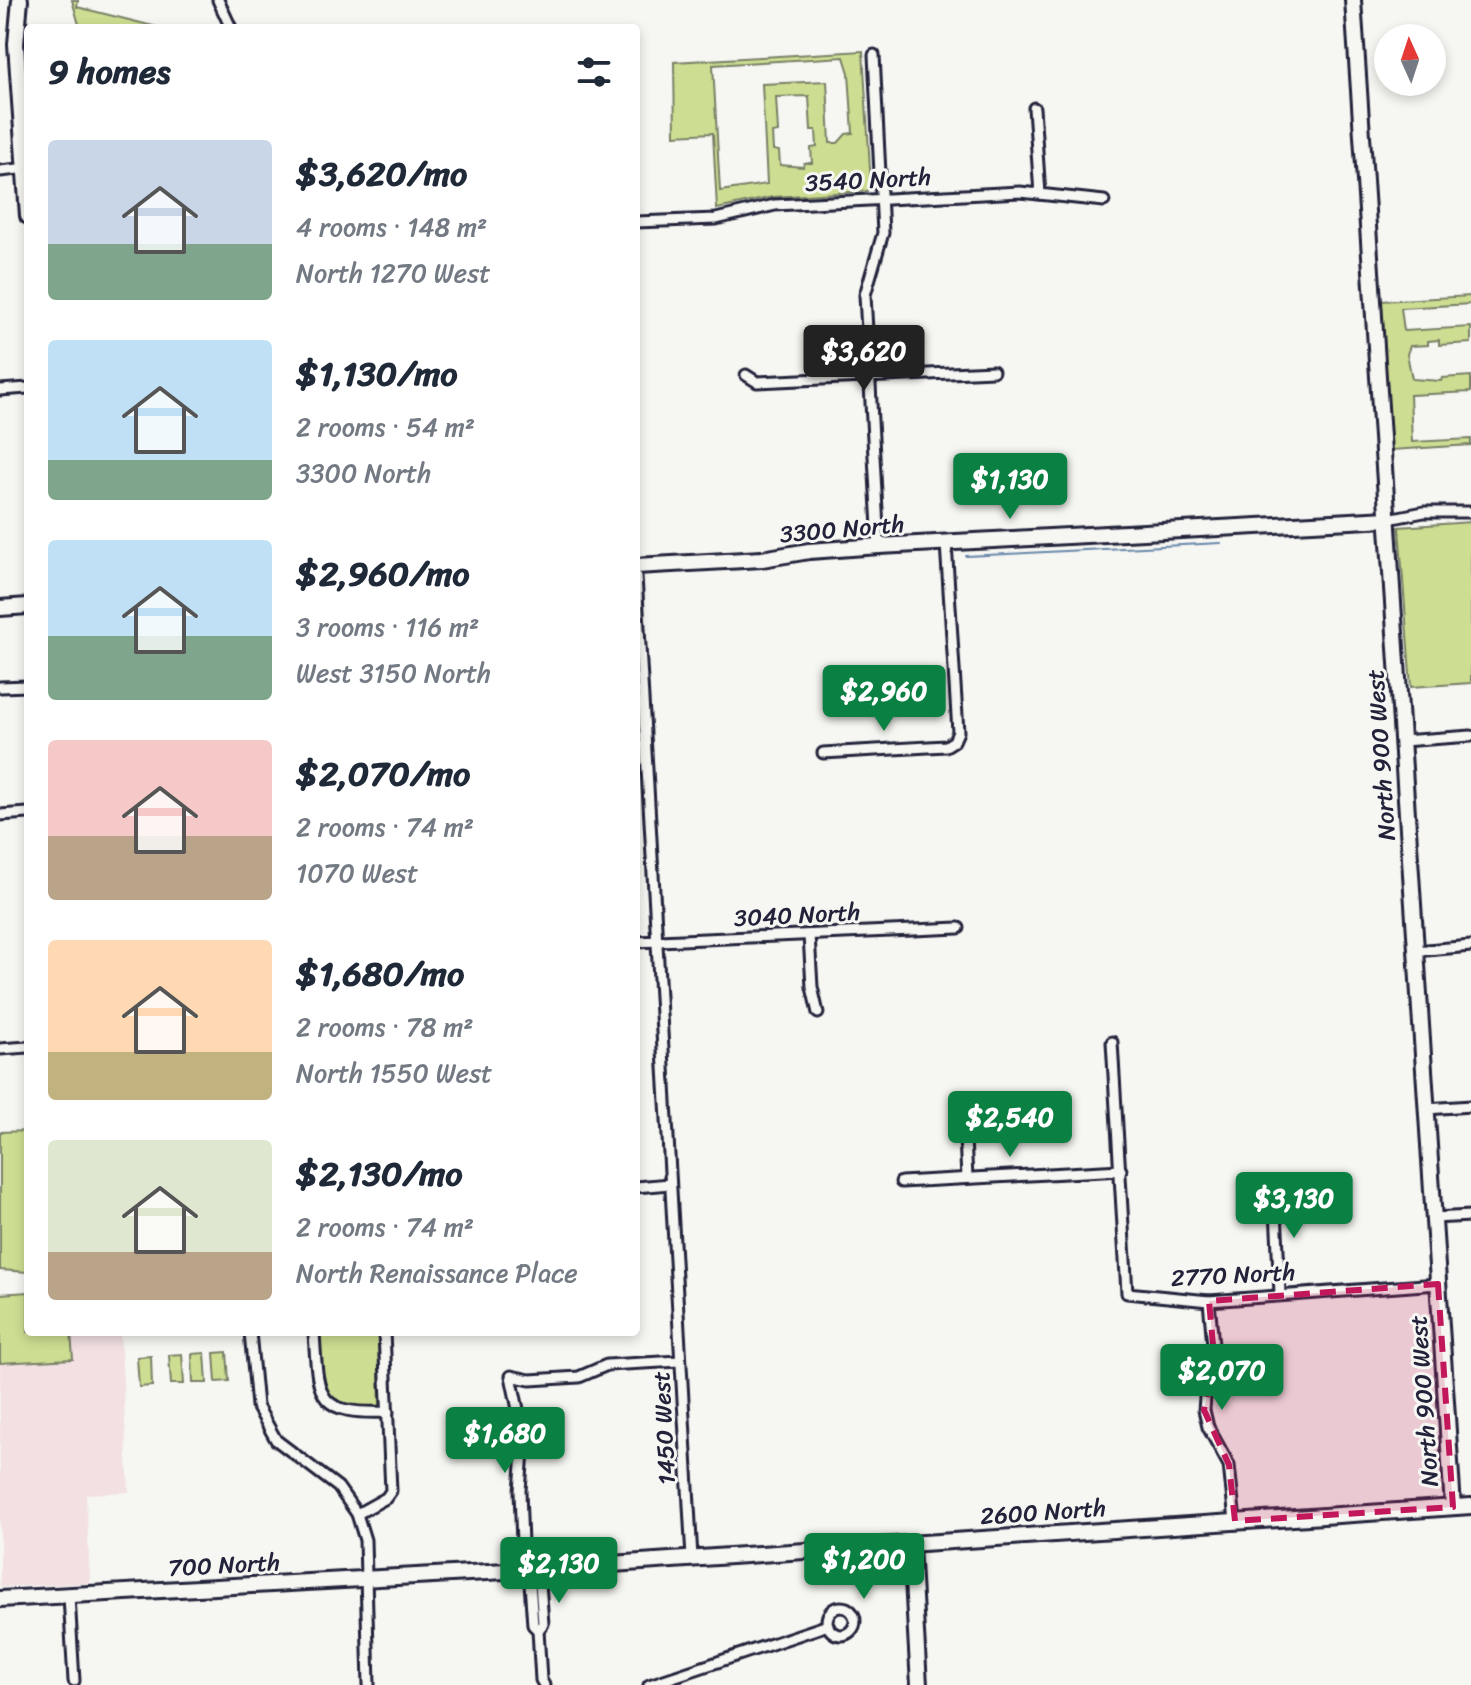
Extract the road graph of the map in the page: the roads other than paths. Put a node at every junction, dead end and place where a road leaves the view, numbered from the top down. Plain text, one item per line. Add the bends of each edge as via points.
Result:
1 (20, 0) edge
2 (218, 0) edge
3 (1353, 0) edge
4 (229, 24) edge
5 (874, 55) dead end
6 (1034, 108) dead end
7 (24, 143) edge
8 (24, 168) edge
9 (0, 171) edge
10 (1040, 194) junction
11 (881, 200) junction
12 (1104, 201) dead end
13 (640, 222) edge
14 (993, 371) dead end
15 (746, 375) dead end
16 (869, 376) junction
17 (24, 388) edge
18 (0, 390) edge
19 (1471, 512) edge
20 (1388, 519) junction
21 (946, 543) junction
22 (879, 546) junction
23 (640, 566) edge
24 (24, 606) edge
25 (0, 608) edge
26 (640, 642) edge
27 (24, 686) edge
28 (0, 687) edge
29 (1471, 736) edge
30 (1402, 741) junction
31 (823, 753) dead end
32 (24, 813) edge
33 (0, 815) edge
34 (959, 928) dead end
35 (809, 935) junction
36 (658, 941) junction
37 (640, 942) edge
38 (1471, 946) edge
39 (1416, 951) junction
40 (818, 1013) dead end
41 (1112, 1042) dead end
42 (24, 1047) edge
43 (0, 1049) edge
44 (1471, 1106) edge
45 (1426, 1109) junction
46 (964, 1118) dead end
47 (1121, 1170) junction
48 (967, 1178) junction
49 (901, 1182) dead end
50 (670, 1184) junction
51 (640, 1187) edge
52 (1275, 1188) dead end
53 (1471, 1216) edge
54 (1433, 1218) junction
55 (1438, 1284) junction
56 (1280, 1294) junction
57 (1209, 1301) junction
58 (250, 1336) edge
59 (314, 1336) edge
60 (384, 1336) edge
61 (680, 1361) junction
62 (388, 1412) junction
63 (1471, 1506) edge
64 (1453, 1507) junction
65 (357, 1514) junction
66 (1235, 1521) junction
67 (911, 1545) junction
68 (692, 1558) junction
69 (530, 1569) junction
70 (452, 1574) joint
71 (364, 1579) junction
72 (69, 1596) junction
73 (0, 1599) edge
74 (828, 1625) dead end
75 (74, 1681) dead end
76 (369, 1685) edge
77 (544, 1685) edge
78 (649, 1685) edge
79 (919, 1685) edge

1 - 7 street via 16,44
2 - 4 street
3 - 20 street, North 900 West
5 - 11 street
6 - 10 street
8 - 9 street
10 - 11 street, 3540 North
10 - 12 street, 3540 North
11 - 13 street, 3540 North via 775,205 716,219
11 - 16 street via 883,233 865,295
14 - 16 street
15 - 16 street via 757,382
16 - 22 street
17 - 18 street
19 - 20 street
20 - 21 street, 3300 North
20 - 30 street, North 900 West
21 - 22 street, 3300 North
21 - 31 street via 958,732 954,741 946,746
22 - 23 street, 3300 North
24 - 25 street
26 - 36 street, 1450 West
27 - 28 street
29 - 30 street
30 - 39 street, North 900 West
32 - 33 street
34 - 35 street, 3040 North
35 - 36 street, 3040 North
35 - 40 street
36 - 37 street, 3040 North
36 - 50 street, 1450 West
38 - 39 street
39 - 45 street, North 900 West
41 - 47 street
42 - 43 street
44 - 45 street
45 - 54 street, North 900 West
46 - 48 street
47 - 48 street
47 - 57 street, 2770 North via 1127,1293
48 - 49 street
50 - 51 street
50 - 61 street, 1450 West
52 - 56 street
53 - 54 street
54 - 55 street, North 900 West
55 - 56 street, 2770 North
55 - 64 street, North 900 West
56 - 57 street, 2770 North
57 - 66 street via 1214,1356 1204,1410 1229,1465
58 - 65 street via 257,1406 276,1440 338,1487
59 - 62 street via 317,1387 329,1404 351,1414
60 - 62 street
61 - 68 street, 1450 West
61 - 69 street via 607,1365 579,1377 511,1376 524,1438 520,1491
62 - 65 street via 392,1483 386,1498
63 - 64 street, 2600 North
64 - 66 street, 2600 North
65 - 71 street via 369,1563
66 - 67 street, 2600 North
67 - 68 street, 2600 North
67 - 79 street
68 - 69 street, 2600 North
69 - 70 street, 2600 North
69 - 77 street via 543,1624 538,1630
70 - 71 street, 700 North
71 - 72 street, 700 North
71 - 76 street
72 - 73 street, 700 North
72 - 75 street
74 - 78 street

